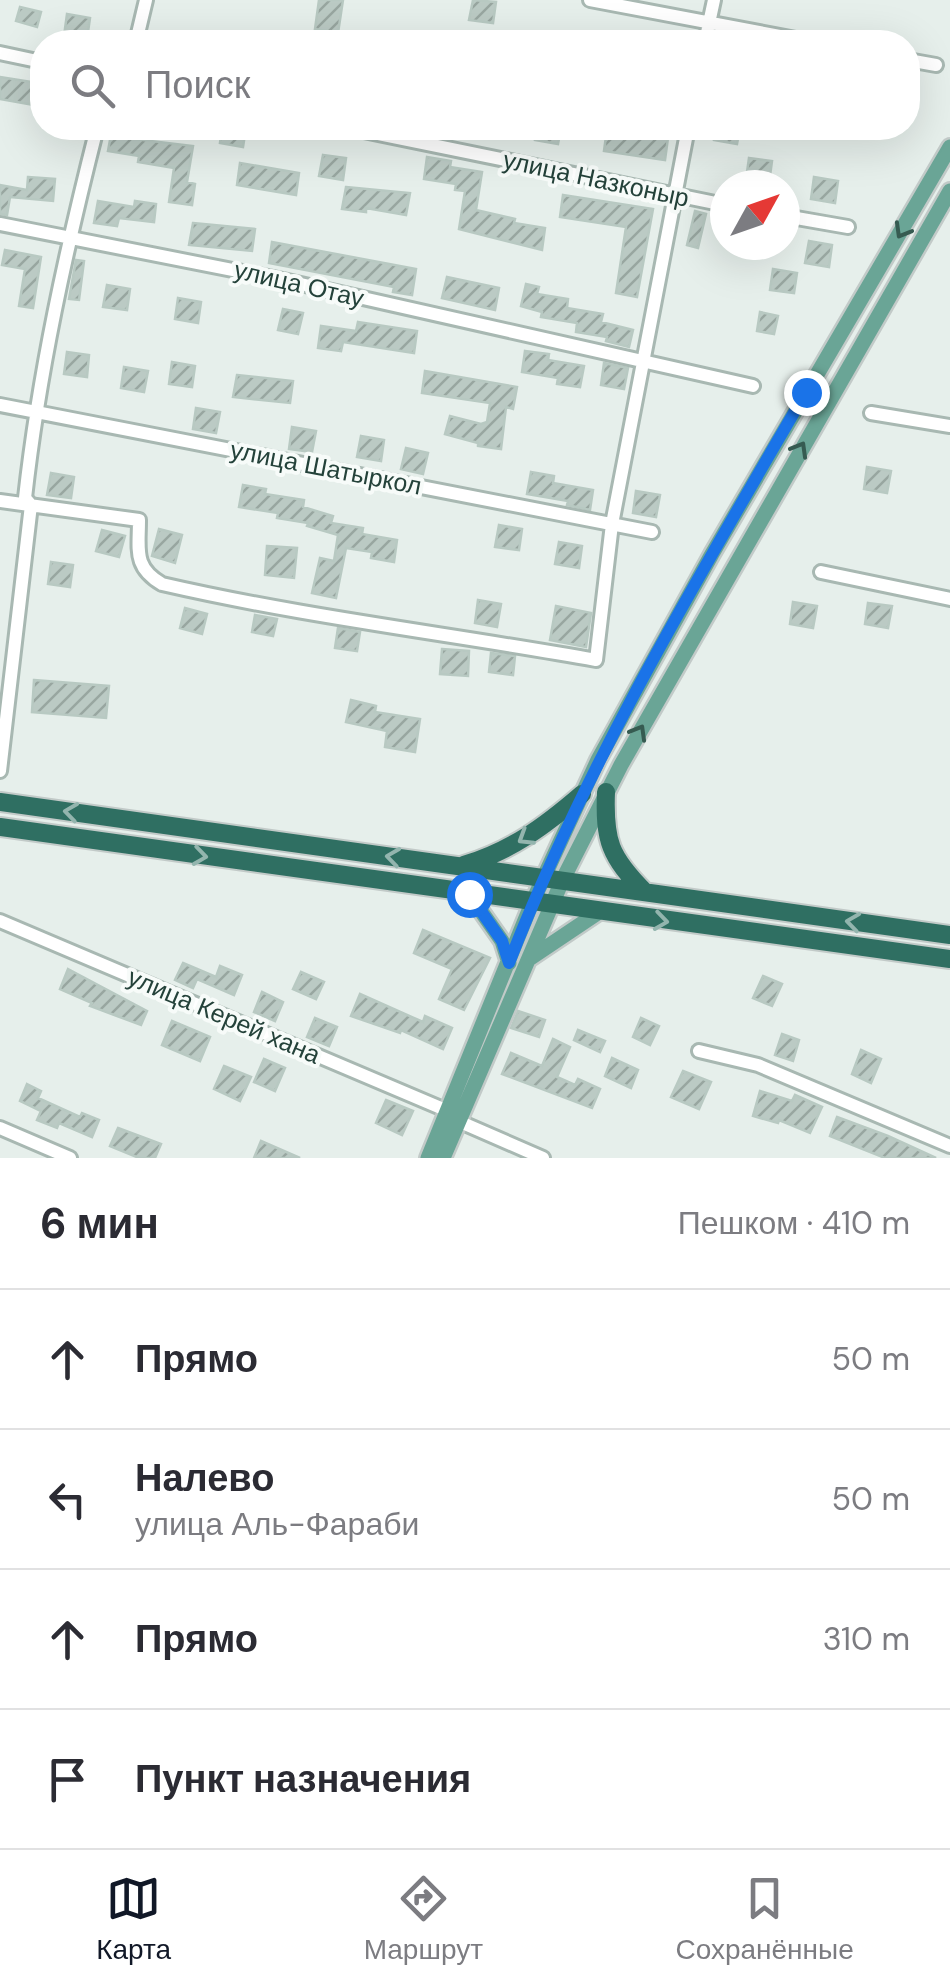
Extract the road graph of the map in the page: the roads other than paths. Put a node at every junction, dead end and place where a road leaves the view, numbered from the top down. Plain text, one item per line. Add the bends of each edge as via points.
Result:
1 (146, 0) edge
2 (590, 0) edge
3 (714, 0) edge
4 (709, 24) junction
5 (139, 30) edge
6 (708, 30) edge
7 (743, 30) edge
8 (0, 53) edge
9 (30, 59) edge
10 (920, 63) edge
11 (936, 66) dead end
12 (94, 140) edge
13 (406, 140) edge
14 (686, 140) edge
15 (950, 146) edge
16 (950, 191) edge
17 (674, 196) junction
18 (710, 202) edge
19 (800, 219) edge
20 (0, 224) edge
21 (848, 227) dead end
22 (70, 235) junction
23 (642, 359) junction
24 (753, 386) dead end
25 (0, 405) edge
26 (34, 412) junction
27 (871, 413) dead end
28 (950, 426) edge
29 (0, 501) edge
30 (30, 505) junction
31 (612, 524) junction
32 (652, 532) dead end
33 (821, 572) dead end
34 (950, 598) edge
35 (598, 760) junction
36 (621, 765) junction
37 (0, 771) edge
38 (606, 792) junction
39 (582, 794) junction
40 (0, 802) edge
41 (0, 828) edge
42 (458, 866) junction
43 (554, 880) junction
44 (646, 892) junction
45 (469, 894) junction
46 (532, 903) junction
47 (552, 905) junction
48 (599, 912) junction
49 (0, 921) edge
50 (950, 935) edge
51 (950, 959) edge
52 (526, 961) junction
53 (509, 963) junction
54 (699, 1051) dead end
55 (453, 1116) junction
56 (0, 1128) edge
57 (950, 1146) edge
58 (70, 1158) edge
59 (428, 1158) edge
60 (443, 1158) edge
61 (543, 1158) edge

1 - 5 street
2 - 4 street
3 - 4 street
4 - 6 street
4 - 7 street
8 - 9 street
10 - 11 street
12 - 22 street
13 - 17 street, улица Назконыр
14 - 17 street
15 -> 35 main road
36 -> 16 main road
17 - 18 street, улица Назконыр
17 - 23 street
19 - 21 street
20 - 22 street, улица Отау
22 - 23 street, улица Отау
22 - 26 street
23 - 24 street, улица Отау
23 - 31 street
25 - 26 street, улица Шатыркол
26 - 30 street via 25,498
26 - 31 street, улица Шатыркол
27 - 28 street
29 - 30 street
30 - 31 street via 139,520 139,561 162,584 262,607 596,660
30 - 37 street
31 - 32 street, улица Шатыркол
33 - 34 street
35 - 36 main road
35 - 39 main road
36 - 38 main road
38 - 43 main road
38 - 44 highway via 609,845
39 -> 42 highway via 529,837
39 - 43 main road
42 -> 40 highway
41 -> 45 highway
42 - 43 highway
43 - 44 highway
43 - 46 main road
43 - 47 main road
50 -> 44 highway
45 - 46 highway
45 - 53 main road
46 - 47 highway
46 - 53 main road
47 - 48 highway
47 - 52 main road
48 -> 51 highway
48 - 52 main road
49 - 55 street, улица Керей хана
52 - 55 main road
53 - 55 main road
54 - 57 street via 758,1065
55 - 59 main road
55 - 60 main road
55 - 61 street, улица Керей хана
56 - 58 street

